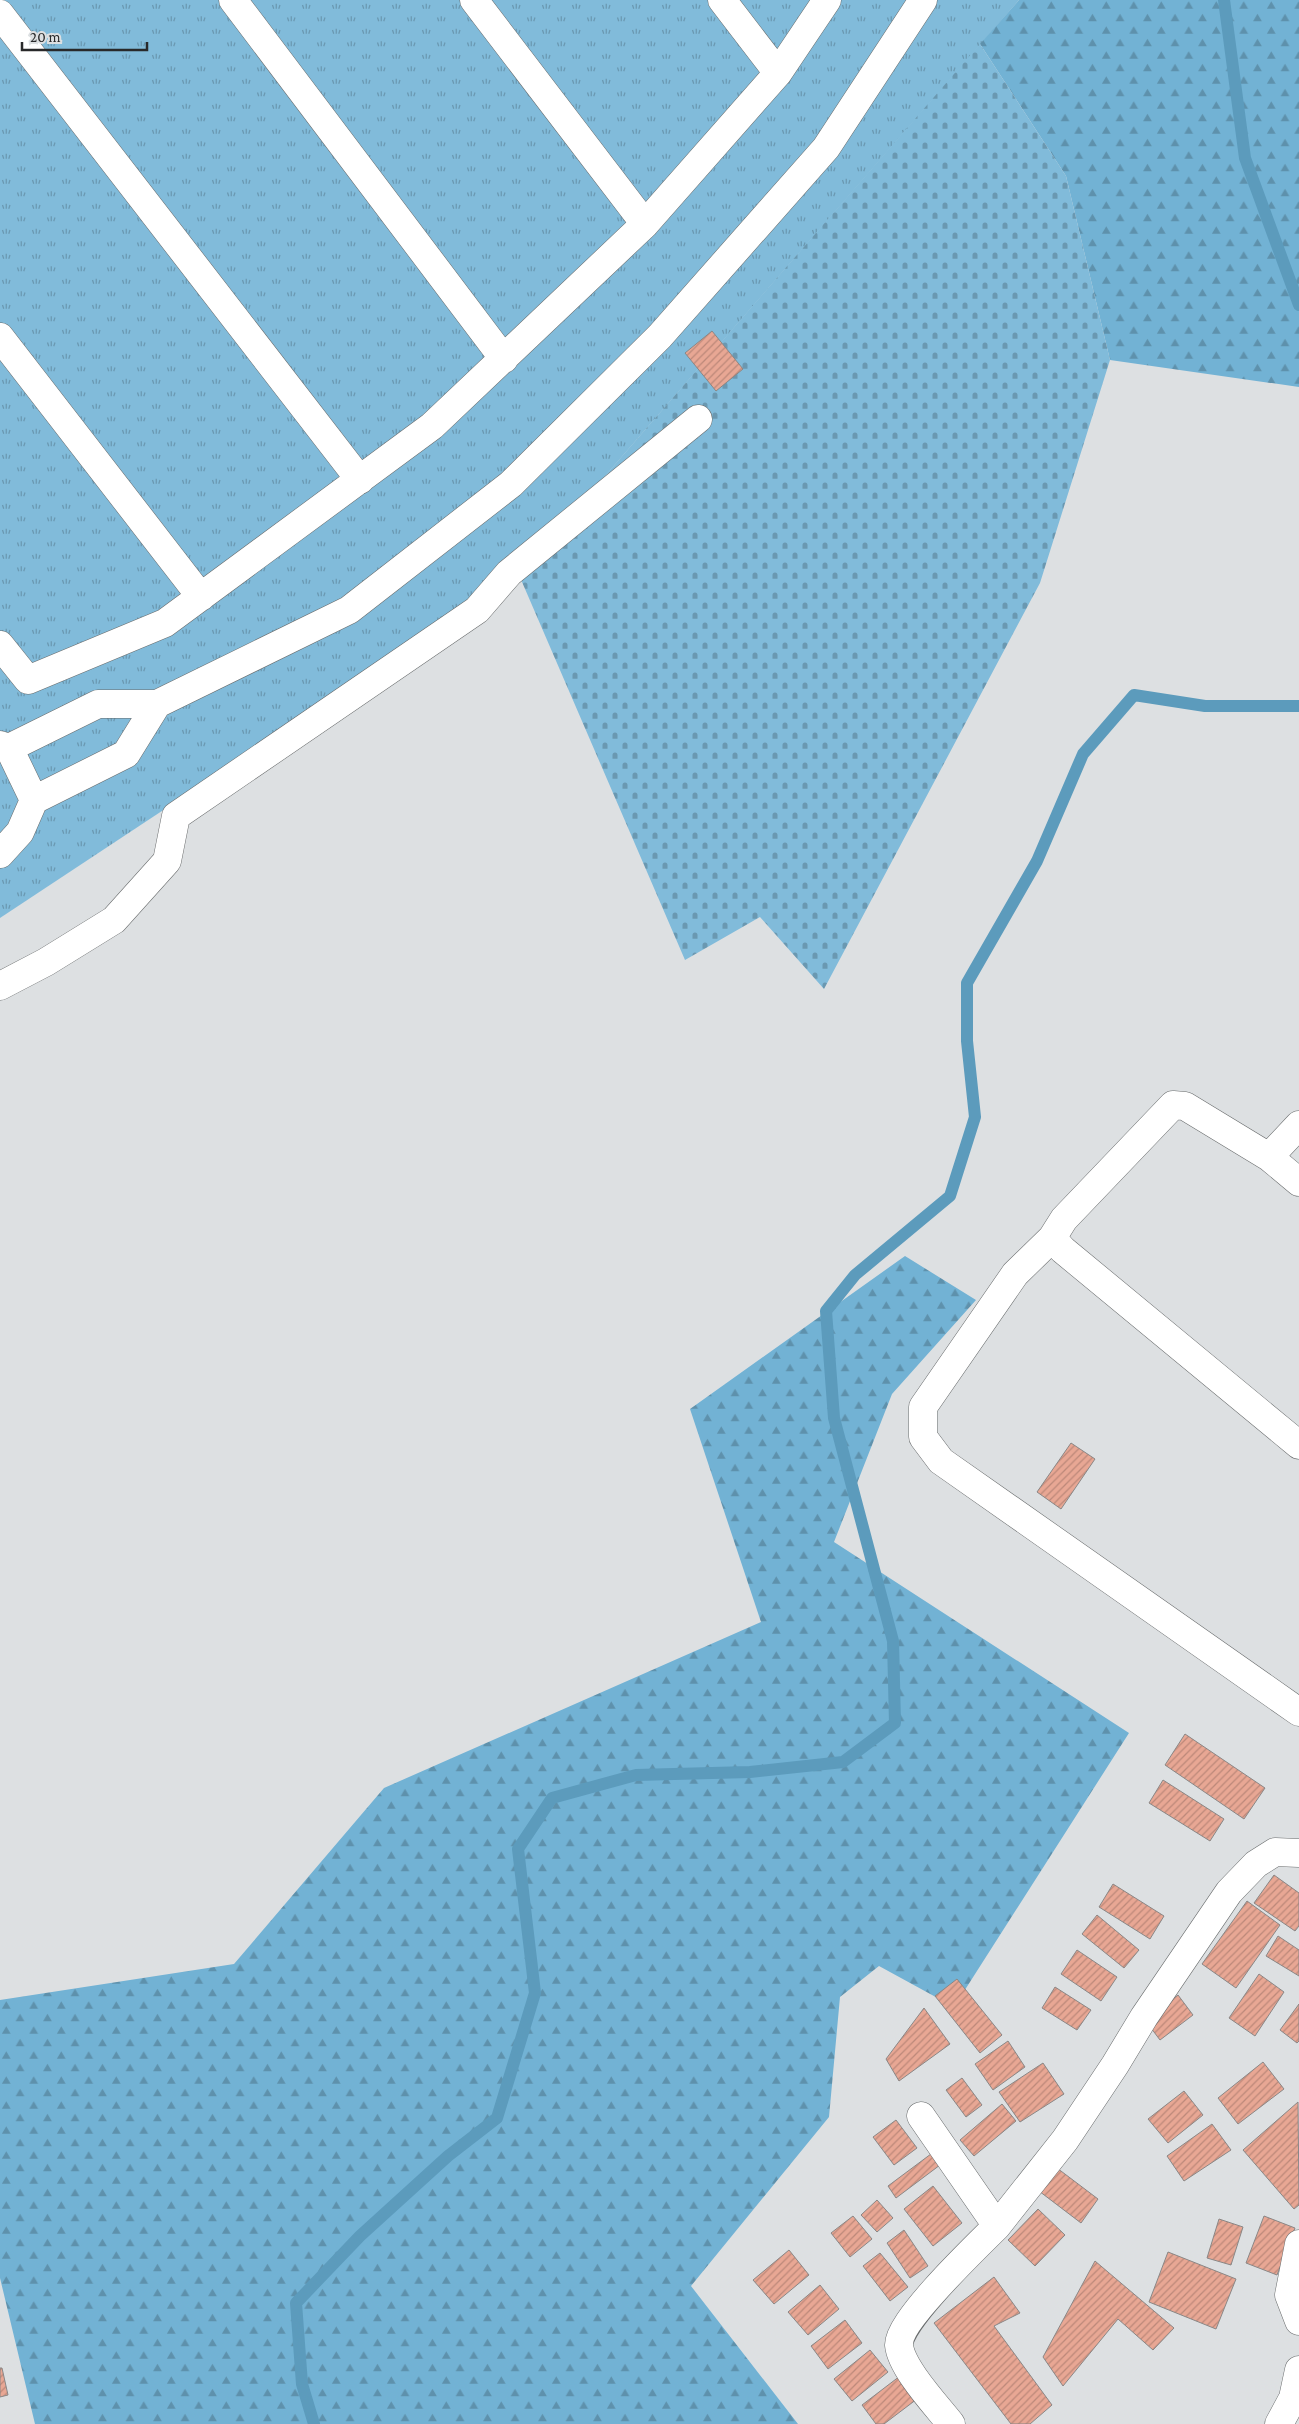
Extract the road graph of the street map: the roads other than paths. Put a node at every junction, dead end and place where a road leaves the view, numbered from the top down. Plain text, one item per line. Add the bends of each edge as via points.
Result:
1 (233, 0) edge
2 (474, 0) edge
3 (722, 0) edge
4 (827, 0) edge
5 (923, 0) edge
6 (0, 14) edge
7 (778, 73) junction
8 (645, 224) junction
9 (0, 337) edge
10 (504, 358) junction
11 (698, 419) dead end
12 (360, 480) junction
13 (201, 597) junction
14 (0, 645) edge
15 (157, 704) junction
16 (4, 746) edge
17 (34, 800) junction
18 (0, 854) edge
19 (0, 986) edge
20 (1299, 1126) edge
21 (1269, 1157) junction
22 (1299, 1182) edge
23 (1052, 1238) junction
24 (1299, 1445) edge
25 (1299, 1712) edge
26 (1299, 1853) edge
27 (921, 2116) dead end
28 (997, 2226) junction
29 (1299, 2244) edge
30 (1299, 2321) edge
31 (1299, 2370) edge
32 (951, 2424) edge
33 (1279, 2424) edge

1 - 10 street
2 - 8 street
3 - 7 street
4 - 7 street
5 - 15 street via 826,148 660,336 511,484 349,610
6 - 12 street
7 - 8 street
8 - 10 street
9 - 13 street
10 - 12 street via 432,426
11 - 19 street via 509,573 477,610 176,816 167,861 114,920
12 - 13 street
13 - 14 street via 165,623 28,680
15 - 16 street via 98,704
15 - 17 street via 126,754
16 - 17 street
17 - 18 street via 20,832
20 - 21 street
21 - 22 street
21 - 23 street via 1185,1106 1173,1105 1064,1219
23 - 24 street
23 - 25 street via 1015,1274 923,1407 922,1437 941,1461
26 - 28 street via 1275,1852 1256,1864 1229,1892 1065,2140
27 - 28 street
28 - 32 street via 932,2294 905,2328 899,2344 917,2382
29 - 30 street via 1289,2295
31 - 33 street via 1293,2398

